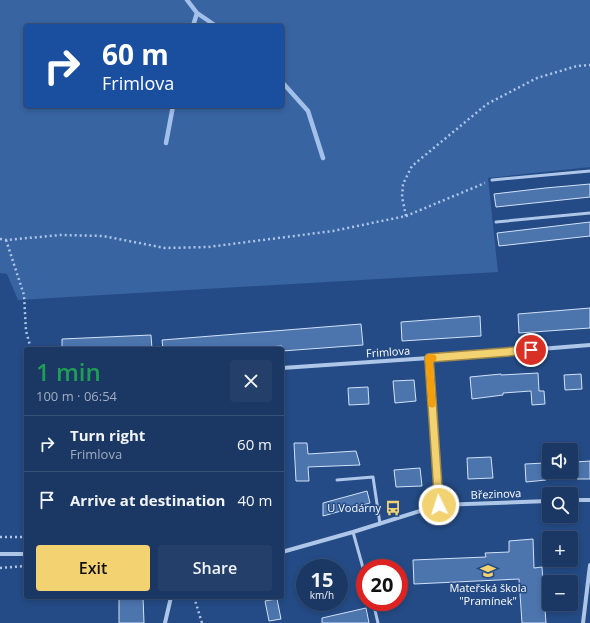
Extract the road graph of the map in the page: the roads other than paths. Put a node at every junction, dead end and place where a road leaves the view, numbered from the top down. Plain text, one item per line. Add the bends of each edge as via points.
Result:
1 (590, 171) edge
2 (492, 180) road end
3 (590, 213) edge
4 (496, 222) dead end
5 (590, 345) edge
6 (429, 358) junction
7 (284, 368) edge
8 (337, 480) dead end
9 (578, 500) edge
10 (590, 500) edge
11 (542, 501) edge
12 (439, 505) junction
13 (380, 524) junction
14 (353, 532) junction
15 (284, 551) edge
16 (0, 554) edge
17 (24, 554) edge
18 (361, 559) edge
19 (590, 564) edge
20 (171, 599) edge
21 (375, 611) edge
22 (165, 623) edge
23 (378, 623) edge
24 (583, 623) edge

1 - 2 lane
3 - 4 lane
5 - 6 street, Frimlova
6 - 7 street, Frimlova
6 - 12 lane
8 - 13 lane via 374,477
9 - 10 street
11 - 12 street, Březinova
12 - 13 street, Březinova
13 - 14 street, Březinova
14 - 15 street, Březinova
14 - 18 lane
16 - 17 street
19 - 24 street
20 - 22 street
21 - 23 lane

